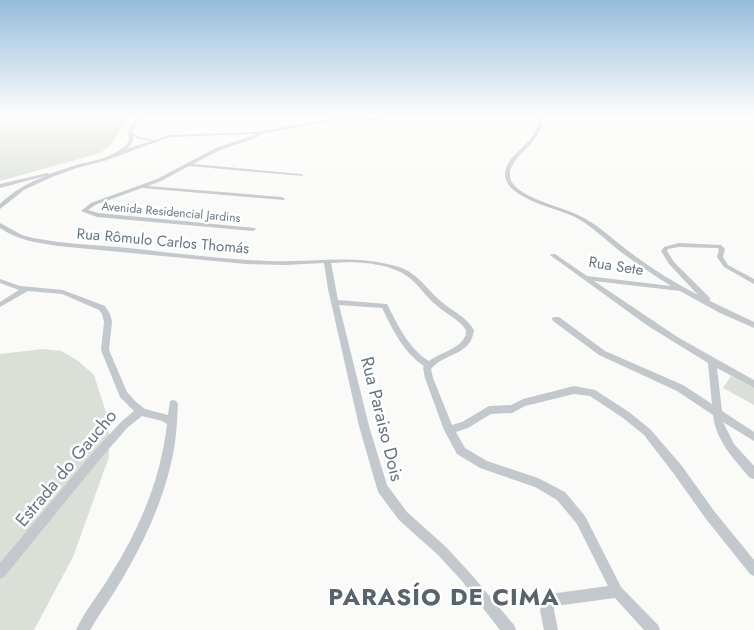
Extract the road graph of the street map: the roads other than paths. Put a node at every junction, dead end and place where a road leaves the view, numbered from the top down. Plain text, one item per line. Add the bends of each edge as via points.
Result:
1 (127, 145) edge
2 (141, 145) edge
3 (231, 145) edge
4 (528, 145) edge
5 (117, 154) junction
6 (189, 165) junction
7 (68, 169) junction
8 (301, 175) dead end
9 (1, 186) edge
10 (142, 187) junction
11 (282, 199) dead end
12 (0, 207) edge
13 (0, 225) edge
14 (252, 229) dead end
15 (552, 255) dead end
16 (328, 261) junction
17 (585, 278) junction
18 (0, 281) edge
19 (754, 282) edge
20 (26, 289) junction
21 (682, 289) junction
22 (335, 302) junction
23 (0, 305) edge
24 (714, 307) junction
25 (556, 319) dead end
26 (754, 325) edge
27 (712, 363) junction
28 (429, 365) junction
29 (754, 384) edge
30 (173, 404) dead end
31 (141, 411) junction
32 (718, 412) junction
33 (172, 422) junction
34 (449, 430) junction
35 (754, 437) edge
36 (754, 474) edge
37 (754, 570) edge
38 (0, 573) edge
39 (617, 592) junction
40 (83, 630) edge
41 (509, 630) edge
42 (551, 630) edge
43 (654, 630) edge

1 - 5 street
2 - 5 street
3 - 6 street, Avenida Residencial Jardins
4 - 21 street via 509,168 510,185 585,221 633,258
5 - 7 street
6 - 8 street
6 - 10 street, Avenida Residencial Jardins
7 - 9 street
7 - 12 street via 25,188
10 - 11 street
10 - 14 street, Avenida Residencial Jardins via 93,204 84,211 98,216
13 - 16 street, Rua Rômulo Carlos Thomás via 26,238 70,245 268,263
15 - 17 street, Rua Sete
16 - 22 street, Rua Paraiso Dois
16 - 28 street, Rua Rômulo Carlos Thomás via 351,258 404,271 467,325 471,332 467,342
17 - 21 street, Rua Sete
17 - 27 street
18 - 20 street
19 - 24 street via 724,264 719,246 666,248 664,254 671,263
20 - 23 street
20 - 31 street via 63,292 104,310 108,322 106,356 123,394
21 - 24 street
22 - 28 street via 384,306 418,360
22 - 41 street, Rua Paraiso Dois via 382,488 403,516 466,577
24 - 26 street
25 - 32 street via 602,353 680,388
27 - 29 street
27 - 32 street
28 - 34 street via 428,374
30 - 33 street
31 - 33 street
31 - 38 street, Estrada do Gaucho via 97,455
32 - 35 street
32 - 36 street via 725,440
33 - 40 street via 161,477 145,520 128,556
34 - 37 street via 465,426 489,410 512,409 523,403 574,390 592,393 632,419 653,439
34 - 39 street via 461,451 475,461 538,483 562,496 581,520
39 - 42 street via 550,600 546,610
39 - 43 street

